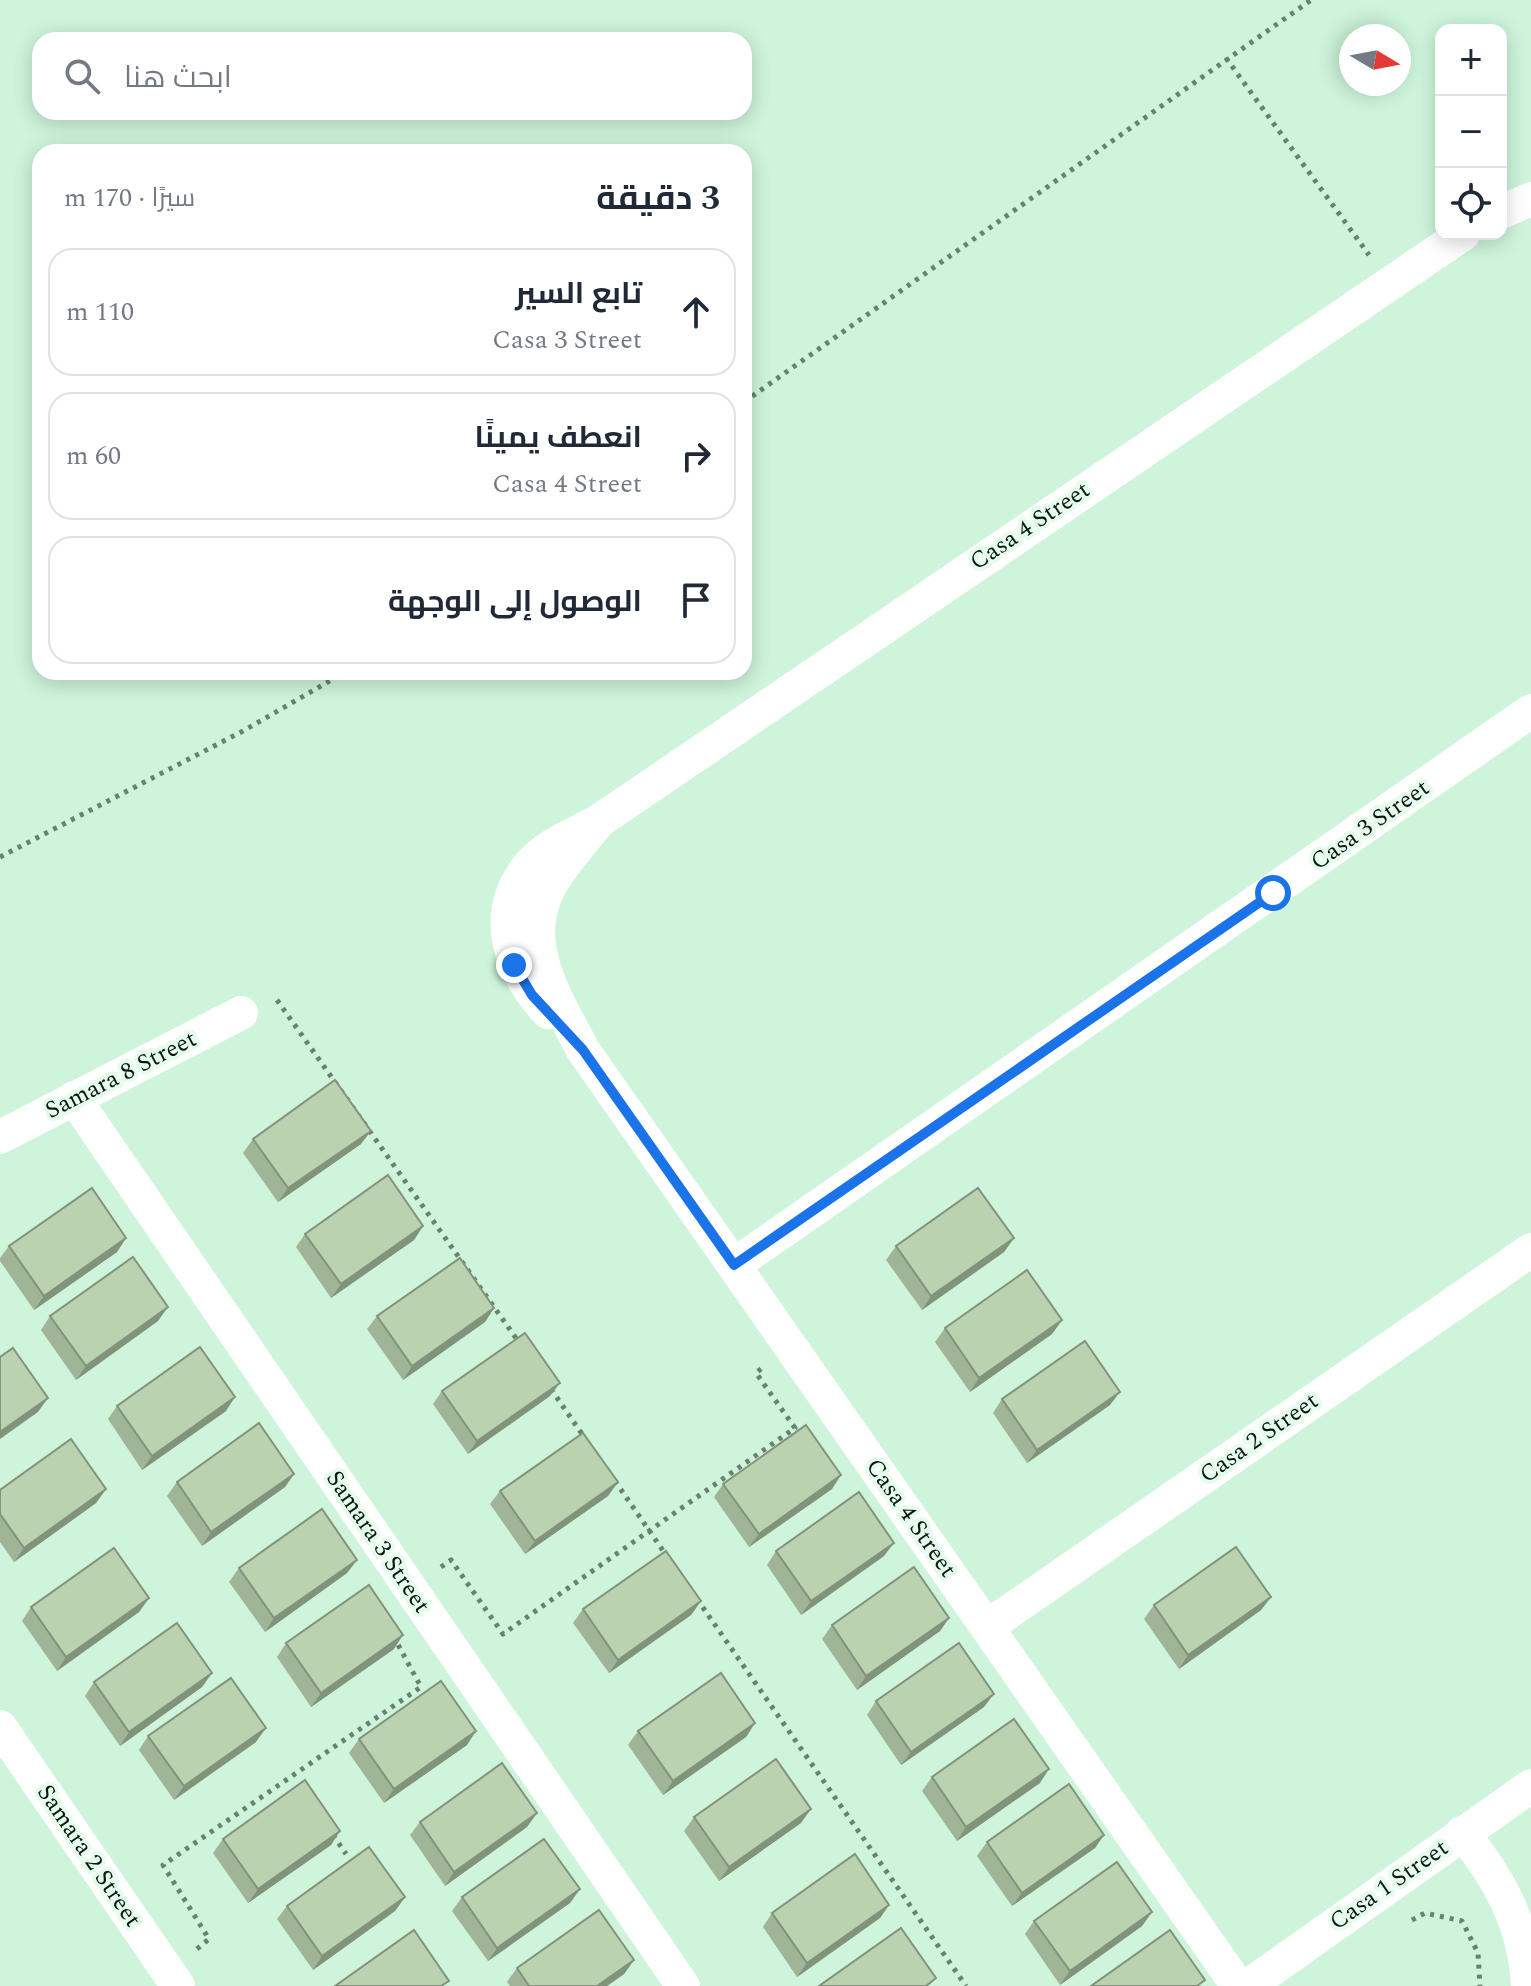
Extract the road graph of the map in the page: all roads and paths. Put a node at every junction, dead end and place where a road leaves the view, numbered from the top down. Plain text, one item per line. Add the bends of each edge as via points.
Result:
1 (1311, 0) edge
2 (1226, 58) junction
3 (1531, 199) edge
4 (1507, 209) edge
5 (1454, 240) edge
6 (1389, 282) junction
7 (752, 396) edge
8 (331, 680) edge
9 (1531, 711) edge
10 (0, 857) edge
11 (241, 1013) joint
12 (74, 1098) junction
13 (0, 1137) edge
14 (1531, 1250) edge
15 (734, 1265) junction
16 (524, 1351) edge
17 (542, 1376) edge
18 (587, 1441) edge
19 (614, 1480) edge
20 (667, 1557) edge
21 (695, 1596) edge
22 (987, 1627) junction
23 (0, 1727) edge
24 (292, 1777) dead end
25 (1531, 1786) edge
26 (301, 1790) edge
27 (328, 1828) edge
28 (1462, 1833) junction
29 (346, 1854) dead end
30 (1365, 1902) junction
31 (178, 1986) edge
32 (683, 1986) edge
33 (966, 1986) edge
34 (1238, 1986) edge
35 (1248, 1986) edge
36 (1480, 1986) edge
37 (1528, 1986) edge

1 - 2 path
2 - 6 path
2 - 7 path
3 - 4 street
5 - 6 street, Casa 4 Street
6 - 15 street, Casa 4 Street via 528,867 511,898 506,932 514,965 532,995 583,1050
8 - 10 path
9 - 15 street, Casa 3 Street
11 - 12 street, Samara 8 Street
11 - 16 path via 274,996
12 - 13 street, Samara 8 Street
12 - 32 street, Samara 3 Street
14 - 22 street, Casa 2 Street
15 - 22 street, Casa 4 Street
17 - 18 path
19 - 20 path
21 - 33 path
22 - 34 street, Casa 4 Street
23 - 31 street, Samara 2 Street
24 - 26 path
25 - 28 street, Casa 1 Street
27 - 29 path
28 - 30 street, Casa 1 Street
28 - 37 street via 1489,1864 1509,1901 1522,1940
30 - 35 street, Casa 1 Street
30 - 36 path via 1390,1932 1425,1913 1462,1921 1478,1953

